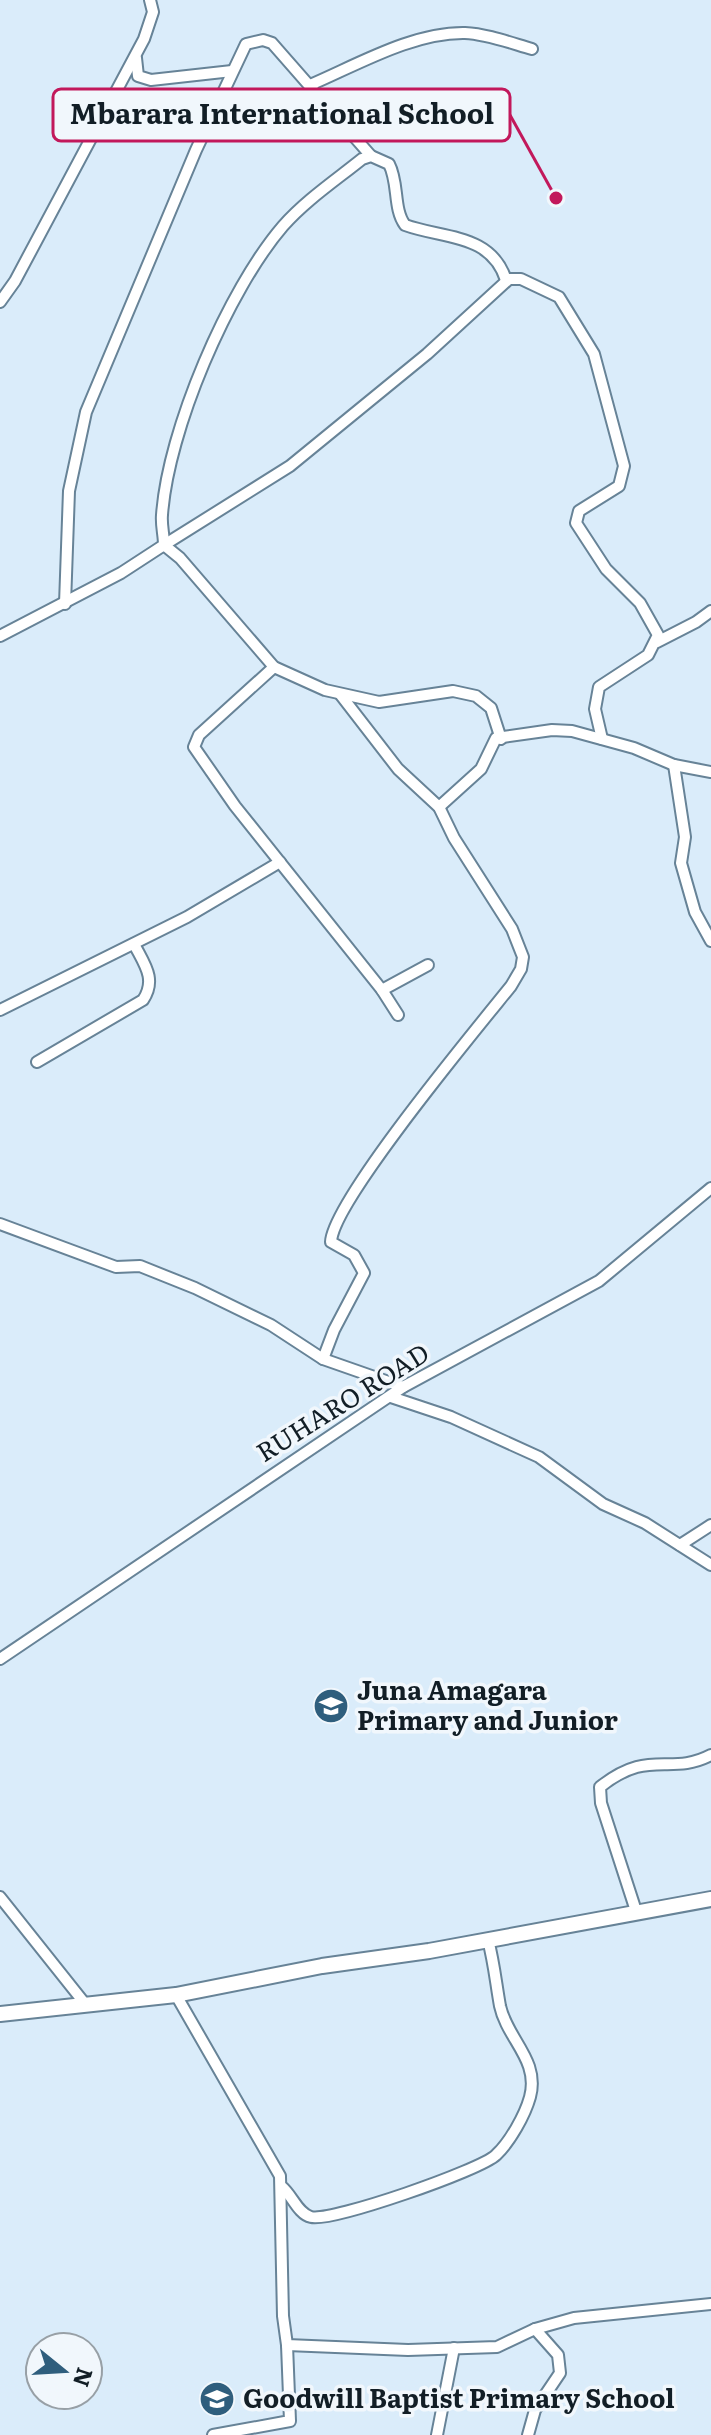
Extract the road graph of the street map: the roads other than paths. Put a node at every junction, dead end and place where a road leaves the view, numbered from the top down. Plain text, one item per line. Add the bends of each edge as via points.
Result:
1 (150, 0) edge
2 (532, 49) dead end
3 (137, 52) junction
4 (232, 71) junction
5 (310, 85) junction
6 (371, 156) junction
7 (506, 280) junction
8 (0, 302) edge
9 (164, 545) junction
10 (65, 604) junction
11 (711, 611) edge
12 (0, 636) edge
13 (657, 642) junction
14 (274, 667) junction
15 (340, 694) junction
16 (501, 739) junction
17 (602, 739) junction
18 (674, 765) junction
19 (711, 772) edge
20 (439, 807) junction
21 (280, 862) junction
22 (711, 941) edge
23 (134, 944) junction
24 (428, 965) dead end
25 (382, 990) junction
26 (0, 1010) edge
27 (398, 1015) dead end
28 (37, 1062) dead end
29 (711, 1188) edge
30 (0, 1224) edge
31 (323, 1359) junction
32 (403, 1387) junction
33 (391, 1397) junction
34 (711, 1525) edge
35 (680, 1545) junction
36 (711, 1565) edge
37 (0, 1659) edge
38 (711, 1755) edge
39 (0, 1897) edge
40 (711, 1899) edge
41 (636, 1911) junction
42 (488, 1940) junction
43 (176, 1995) junction
44 (86, 2005) junction
45 (0, 2014) edge
46 (282, 2187) junction
47 (711, 2304) edge
48 (535, 2329) junction
49 (287, 2345) junction
50 (454, 2348) junction
51 (213, 2435) edge
52 (437, 2435) edge
53 (528, 2435) edge

1 - 3 street via 151,24
2 - 5 street via 467,33 438,36
3 - 4 street via 136,71 146,79
3 - 8 street
4 - 5 street via 246,44 263,40 280,50
4 - 10 street via 86,412 69,491
5 - 6 street
6 - 7 street via 389,164 401,222 477,244 496,260
6 - 9 street via 284,225 221,329 204,362 177,446 162,512
7 - 9 street via 435,347 290,466
7 - 13 street via 521,279 559,297 597,362 625,474 613,492 579,511 576,523 606,569 640,603 656,628
9 - 10 street
9 - 14 street
10 - 12 street
11 - 13 street
13 - 17 street via 648,655 599,687 595,709
14 - 15 street
14 - 21 street via 199,735 194,747
15 - 16 street via 379,702 468,693 491,708
15 - 20 street via 398,769
16 - 17 street via 561,730
16 - 20 street via 496,738 474,777
17 - 18 street
18 - 19 street
18 - 22 street via 685,837 681,863 695,912
20 - 31 street via 512,929 523,957 521,969 336,1220 331,1242 354,1255 364,1273
21 - 23 street
21 - 25 street
23 - 26 street
23 - 28 street via 151,977 143,1000
24 - 25 street
25 - 27 street
29 - 32 street, RUHARO ROAD via 599,1281
30 - 31 street via 116,1267 140,1266 195,1288 271,1325
31 - 32 street
32 - 33 street, RUHARO ROAD
33 - 35 street via 451,1417 539,1457 603,1504
33 - 37 street, RUHARO ROAD
34 - 35 street
35 - 36 street
38 - 41 street via 692,1764 632,1765 600,1787
39 - 44 street
40 - 41 main road
41 - 42 main road
42 - 43 main road
42 - 46 street via 500,2007 532,2076 524,2112 498,2154 358,2210 316,2217 303,2213
43 - 44 main road
43 - 46 street via 264,2145
44 - 45 main road
46 - 49 street
47 - 48 street via 574,2318
48 - 50 street via 497,2347
48 - 53 street via 558,2355 560,2373 535,2410
49 - 50 street
49 - 51 street via 290,2421
50 - 52 street

